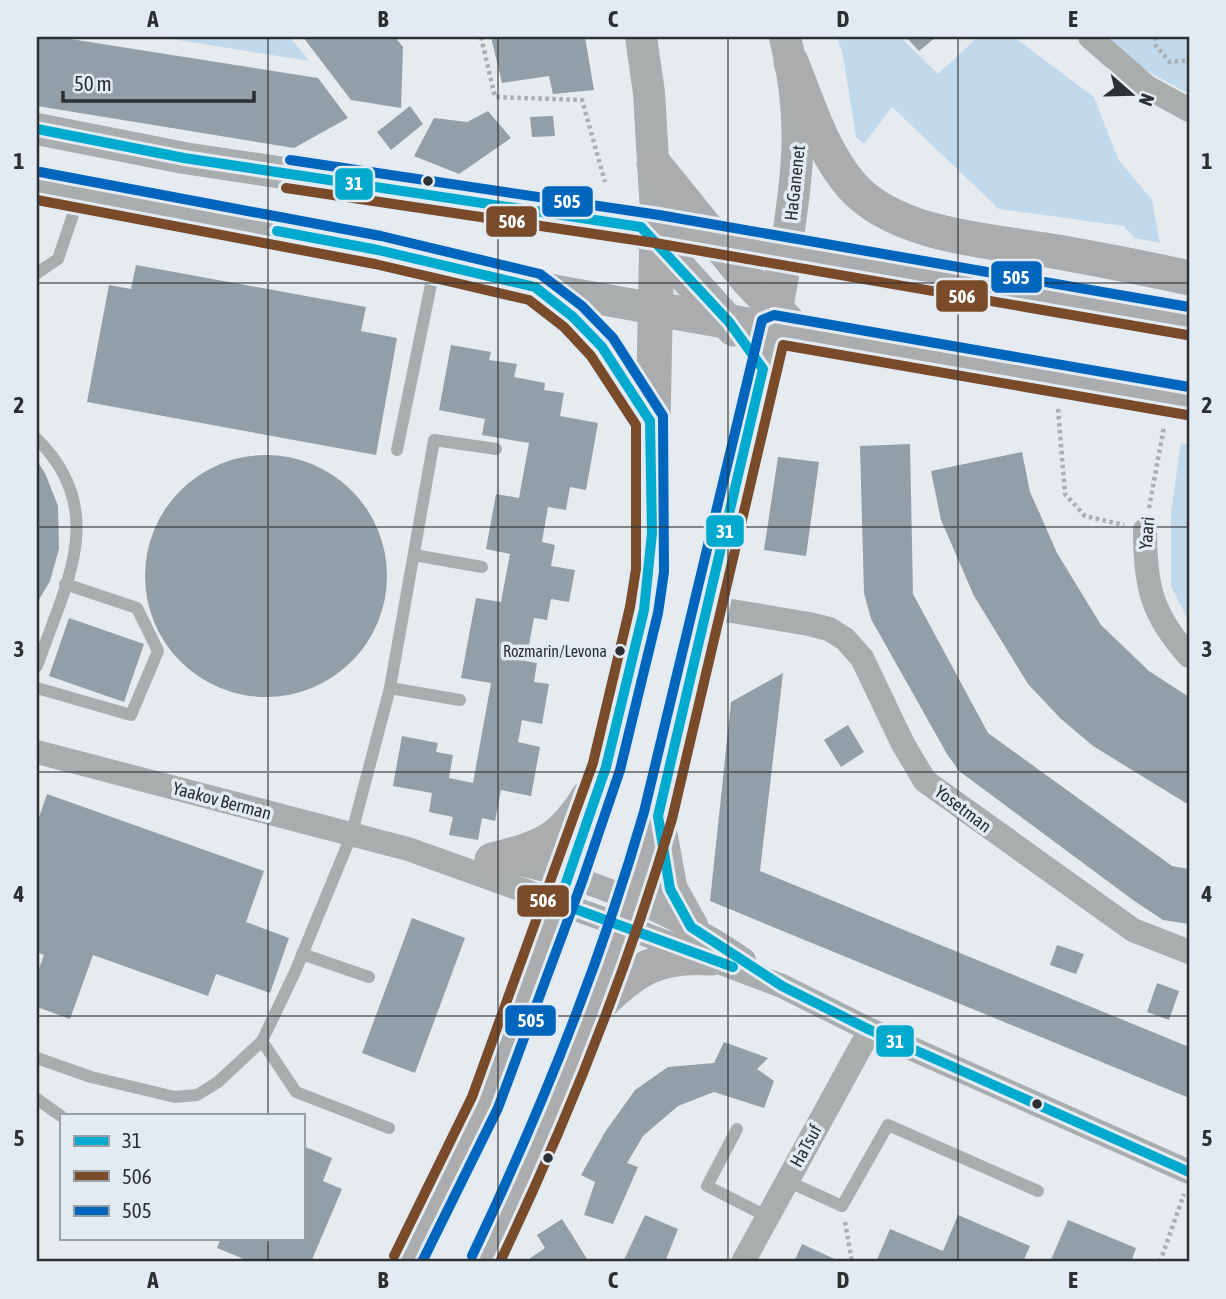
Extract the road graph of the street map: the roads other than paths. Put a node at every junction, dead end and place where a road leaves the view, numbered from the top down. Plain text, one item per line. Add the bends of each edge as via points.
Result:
1 (641, 37) edge
2 (1090, 37) edge
3 (788, 49) edge
4 (1189, 110) edge
5 (37, 129) edge
6 (654, 164) junction
7 (37, 186) edge
8 (80, 194) junction
9 (651, 233) junction
10 (712, 238) junction
11 (786, 250) junction
12 (436, 265) junction
13 (37, 273) edge
14 (1189, 278) edge
15 (536, 287) junction
16 (656, 309) junction
17 (774, 319) junction
18 (1189, 321) edge
19 (729, 322) junction
20 (763, 369) junction
21 (1180, 400) edge
22 (650, 421) junction
23 (37, 439) edge
24 (496, 449) dead end
25 (397, 450) dead end
26 (1145, 530) road end
27 (414, 555) junction
28 (482, 567) dead end
29 (65, 584) junction
30 (708, 607) junction
31 (1189, 656) edge
32 (37, 666) edge
33 (37, 688) edge
34 (390, 688) junction
35 (460, 700) dead end
36 (37, 752) edge
37 (606, 767) junction
38 (658, 816) junction
39 (351, 836) junction
40 (408, 849) junction
41 (492, 860) junction
42 (564, 890) junction
43 (627, 914) junction
44 (691, 927) junction
45 (1189, 952) edge
46 (302, 954) junction
47 (711, 958) junction
48 (369, 977) dead end
49 (782, 986) junction
50 (593, 1011) junction
51 (870, 1030) junction
52 (262, 1041) junction
53 (37, 1058) edge
54 (37, 1099) edge
55 (60, 1115) edge
56 (389, 1128) dead end
57 (737, 1129) dead end
58 (787, 1181) junction
59 (1187, 1182) edge
60 (1038, 1191) dead end
61 (768, 1217) junction
62 (407, 1262) edge
63 (485, 1262) edge
64 (743, 1262) edge

1 - 6 street
2 - 4 street via 1147,87
3 - 11 street, HaGanenet via 800,141
3 - 14 main road via 842,174 861,195 890,215 954,234
5 - 9 street via 184,158
6 - 9 street
6 - 10 main road
7 - 8 street
8 - 12 street
8 - 13 lane via 58,259
9 - 10 main road
9 - 16 main road
9 - 19 main road
10 - 11 main road
10 - 17 main road
11 - 17 main road, HaGanenet
11 - 18 main road
12 - 15 street
12 - 25 lane
15 - 16 street
15 - 22 main road via 602,347
16 - 19 main road
16 - 22 main road
17 - 19 main road
17 - 20 main road, HaGanenet
17 - 21 main road via 806,335
19 - 20 main road
20 - 30 main road, HaGanenet
22 - 37 main road via 650,570
23 - 29 lane via 72,488 79,521
24 - 27 lane via 434,440
26 - 31 street, Yaari via 1145,570 1153,604
27 - 28 lane
27 - 34 lane
29 - 32 lane
29 - 33 lane via 137,608 158,651 131,715
30 - 38 main road, HaGanenet
30 - 45 street, Yosetman via 809,624 845,639 862,658 925,780 1133,930
34 - 35 lane
34 - 39 lane
36 - 39 street, Yaakov Berman
37 - 41 main road via 585,803 551,840 533,851
37 - 42 main road
38 - 43 main road, HaGanenet
38 - 44 main road via 670,889
39 - 40 street, Yaakov Berman
39 - 46 lane
40 - 41 street, Yaakov Berman
40 - 42 street, Yaakov Berman
41 - 42 street, Yaakov Berman
42 - 43 street
42 - 62 main road via 485,1103
43 - 44 street
43 - 47 street
43 - 50 main road, HaGanenet
44 - 49 street
46 - 48 lane
46 - 52 lane
47 - 49 street
47 - 50 main road via 647,966 626,977
49 - 51 street
50 - 63 main road, HaGanenet
51 - 58 street, HaTsuf
51 - 59 street
52 - 53 lane via 218,1082 197,1095 176,1097 91,1077
52 - 56 lane via 296,1092
54 - 55 lane
57 - 61 lane via 707,1186
58 - 60 lane via 842,1206 888,1125
58 - 61 street, HaTsuf
61 - 64 street, HaTsuf

